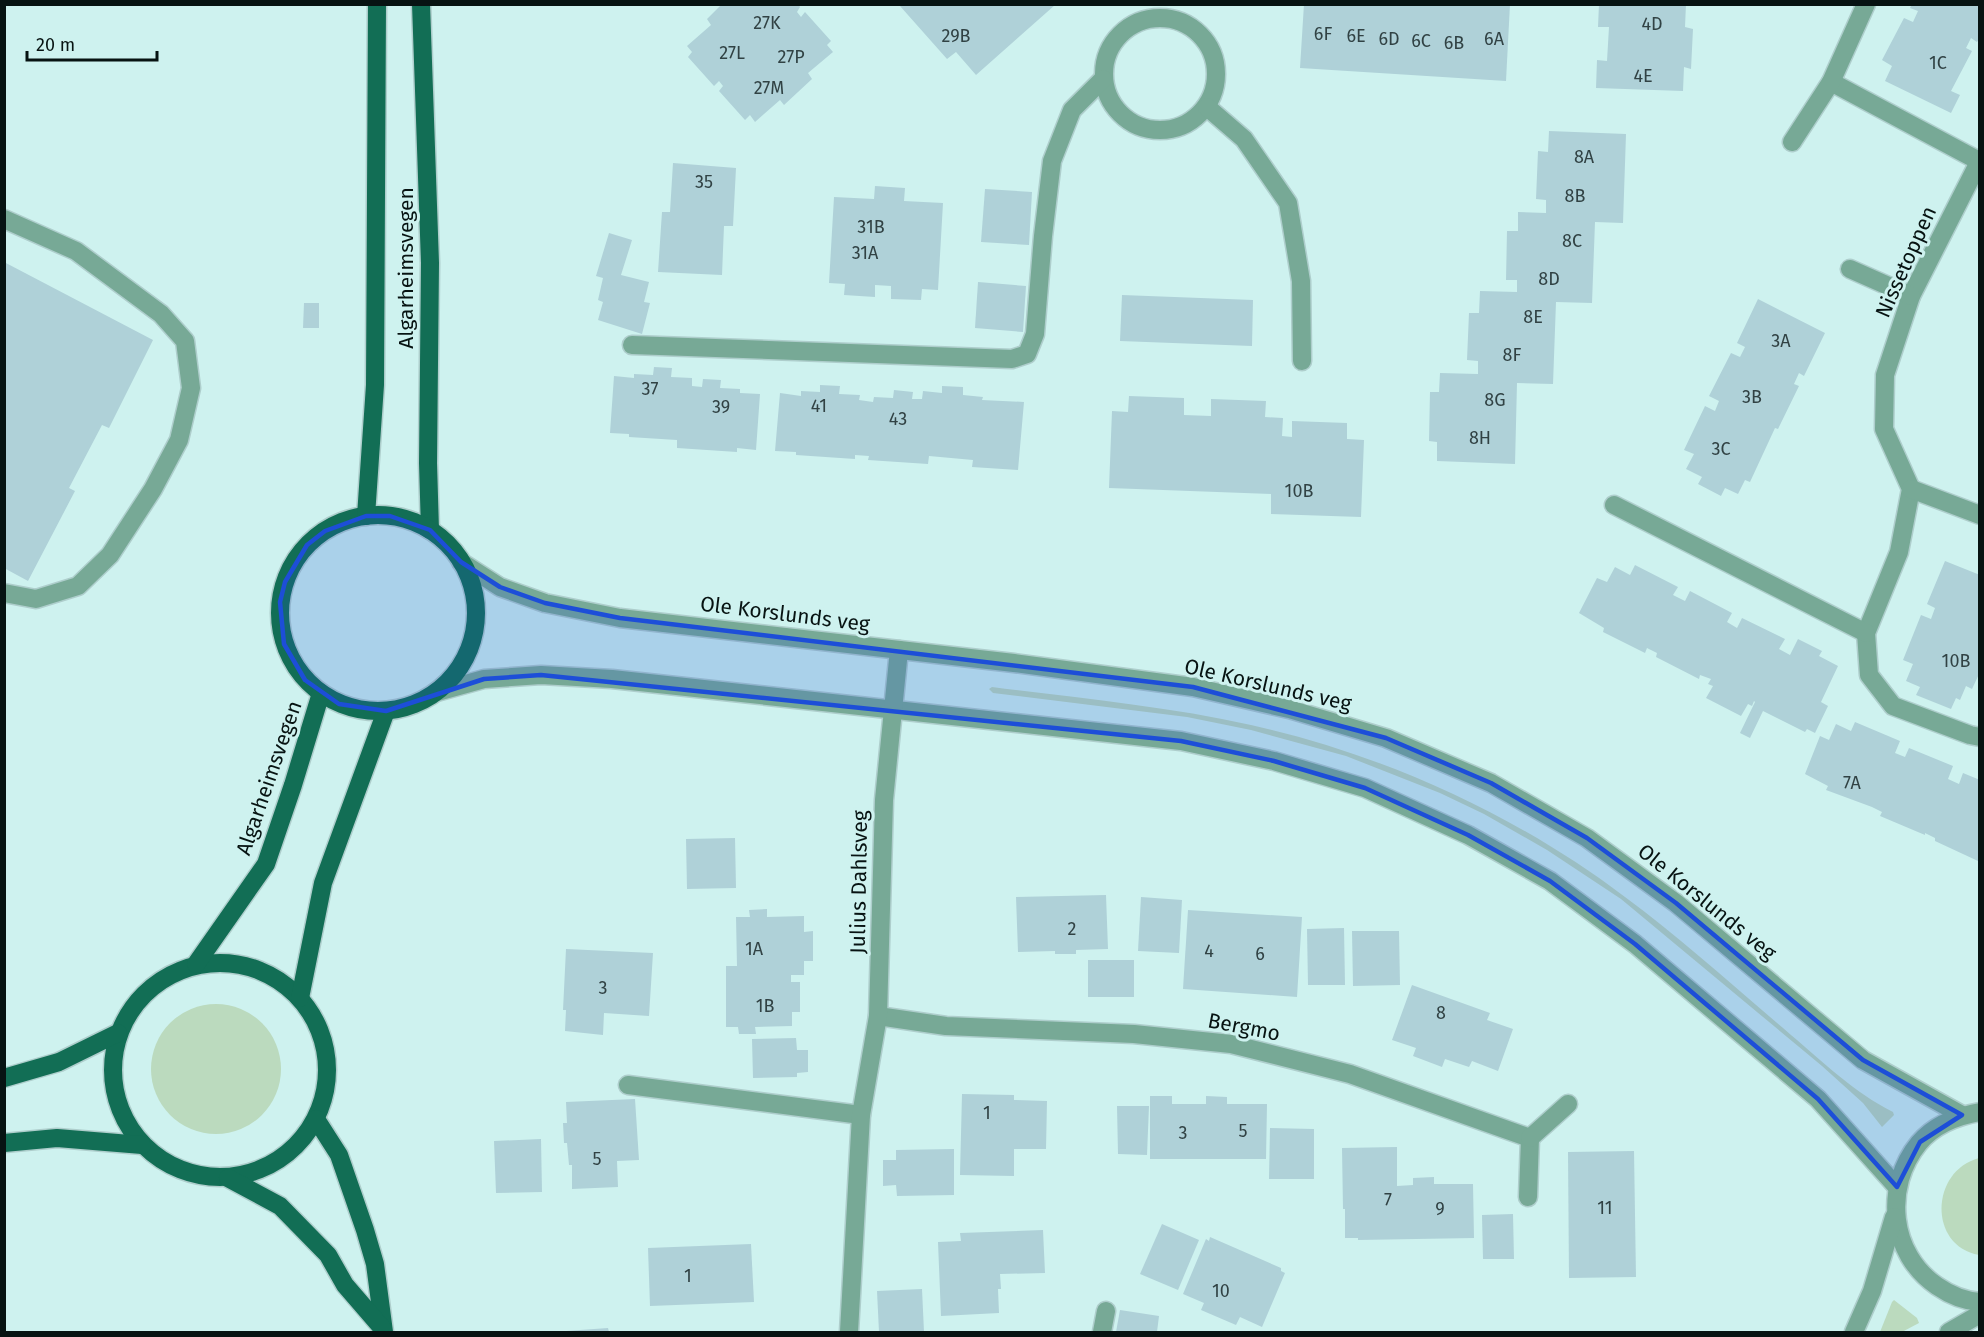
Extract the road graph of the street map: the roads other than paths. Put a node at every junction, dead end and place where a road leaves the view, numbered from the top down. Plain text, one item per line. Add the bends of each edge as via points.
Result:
1 (377, 4) edge
2 (421, 4) edge
3 (1866, 4) edge
4 (1143, 12) edge
5 (1103, 79) junction
6 (1831, 82) junction
7 (1207, 107) junction
8 (1792, 142) dead end
9 (1979, 161) edge
10 (4, 219) edge
11 (1850, 269) dead end
12 (1911, 296) junction
13 (632, 345) dead end
14 (1302, 361) dead end
15 (1911, 489) junction
16 (1614, 505) dead end
17 (1980, 515) edge
18 (366, 516) junction
19 (430, 530) junction
20 (461, 561) junction
21 (4, 594) edge
22 (1866, 633) junction
23 (899, 650) junction
24 (436, 692) junction
25 (321, 693) junction
26 (892, 710) junction
27 (386, 711) junction
28 (1980, 737) edge
29 (196, 964) junction
30 (300, 998) junction
31 (878, 1016) junction
32 (118, 1033) junction
33 (4, 1078) edge
34 (628, 1085) dead end
35 (1568, 1104) dead end
36 (1971, 1114) edge
37 (861, 1115) junction
38 (316, 1119) junction
39 (1530, 1138) junction
40 (4, 1143) edge
41 (142, 1145) junction
42 (228, 1178) junction
43 (1897, 1187) junction
44 (1528, 1197) dead end
45 (1895, 1212) junction
46 (1980, 1302) edge
47 (1106, 1311) dead end
48 (1980, 1314) edge
49 (383, 1331) edge
50 (849, 1332) edge
51 (1102, 1332) edge
52 (1854, 1332) edge
53 (1949, 1332) edge

1 - 18 main road, Algarheimsvegen via 375,385
2 - 19 main road, Algarheimsvegen via 430,263
3 - 6 street
4 - 5 street via 1120,32 1107,54
4 - 7 street via 1188,24 1206,40 1216,61 1216,85
5 - 7 street via 1112,105 1132,124 1159,131 1186,125
5 - 13 street via 1072,110 1052,161 1035,334 1028,354 1012,359
6 - 8 street
6 - 9 street
7 - 14 street via 1244,138 1288,203 1301,281
9 - 12 street, Nissetoppen
10 - 21 street via 76,251 161,314 186,341 191,388 179,440 110,555 78,586 36,599
11 - 12 street
12 - 15 street, Nissetoppen via 1885,375 1884,429
15 - 17 street
15 - 22 street via 1899,552
16 - 22 street
18 - 19 main road via 390,516
18 - 25 main road via 344,521 316,538 294,563 285,582 280,602 284,644 305,680
19 - 20 main road
20 - 23 street, Ole Korslunds veg via 500,586 545,603 620,618
20 - 24 main road via 475,603 475,626 462,663
22 - 28 street via 1869,675 1893,706
23 - 26 street, Julius Dahlsveg
23 - 36 street, Ole Korslunds veg via 1193,687 1289,709 1386,738 1491,783 1587,838 1676,903 1863,1060
24 - 26 street via 484,679 542,675
24 - 27 main road via 419,702
25 - 27 main road via 346,706
25 - 29 main road, Algarheimsvegen via 266,864
26 - 31 street, Julius Dahlsveg via 884,800
26 - 43 street via 1181,741 1274,760 1365,788 1468,835 1550,881 1635,944 1818,1099
27 - 30 main road via 323,883
29 - 30 main road via 224,962 252,967 278,979
29 - 32 main road via 148,989
30 - 38 main road via 315,1019 328,1069 325,1095
31 - 37 street, Julius Dahlsveg
31 - 39 street, Bergmo via 946,1026 1134,1034 1231,1044 1350,1074
32 - 33 main road via 59,1062
32 - 41 main road via 112,1063 114,1092 125,1121
34 - 37 street
35 - 39 street
36 - 43 street via 1939,1126 1920,1142
37 - 50 street, Julius Dahlsveg
38 - 42 main road via 294,1148 263,1169
38 - 49 main road via 339,1155 365,1230 375,1264
39 - 44 street
40 - 41 main road via 57,1138
41 - 42 main road via 167,1164 187,1172
42 - 49 main road via 280,1206 328,1255 345,1285
43 - 45 street
45 - 46 street via 1900,1237 1911,1260 1927,1279 1948,1293
45 - 52 street via 1872,1291
47 - 51 street
48 - 53 street

